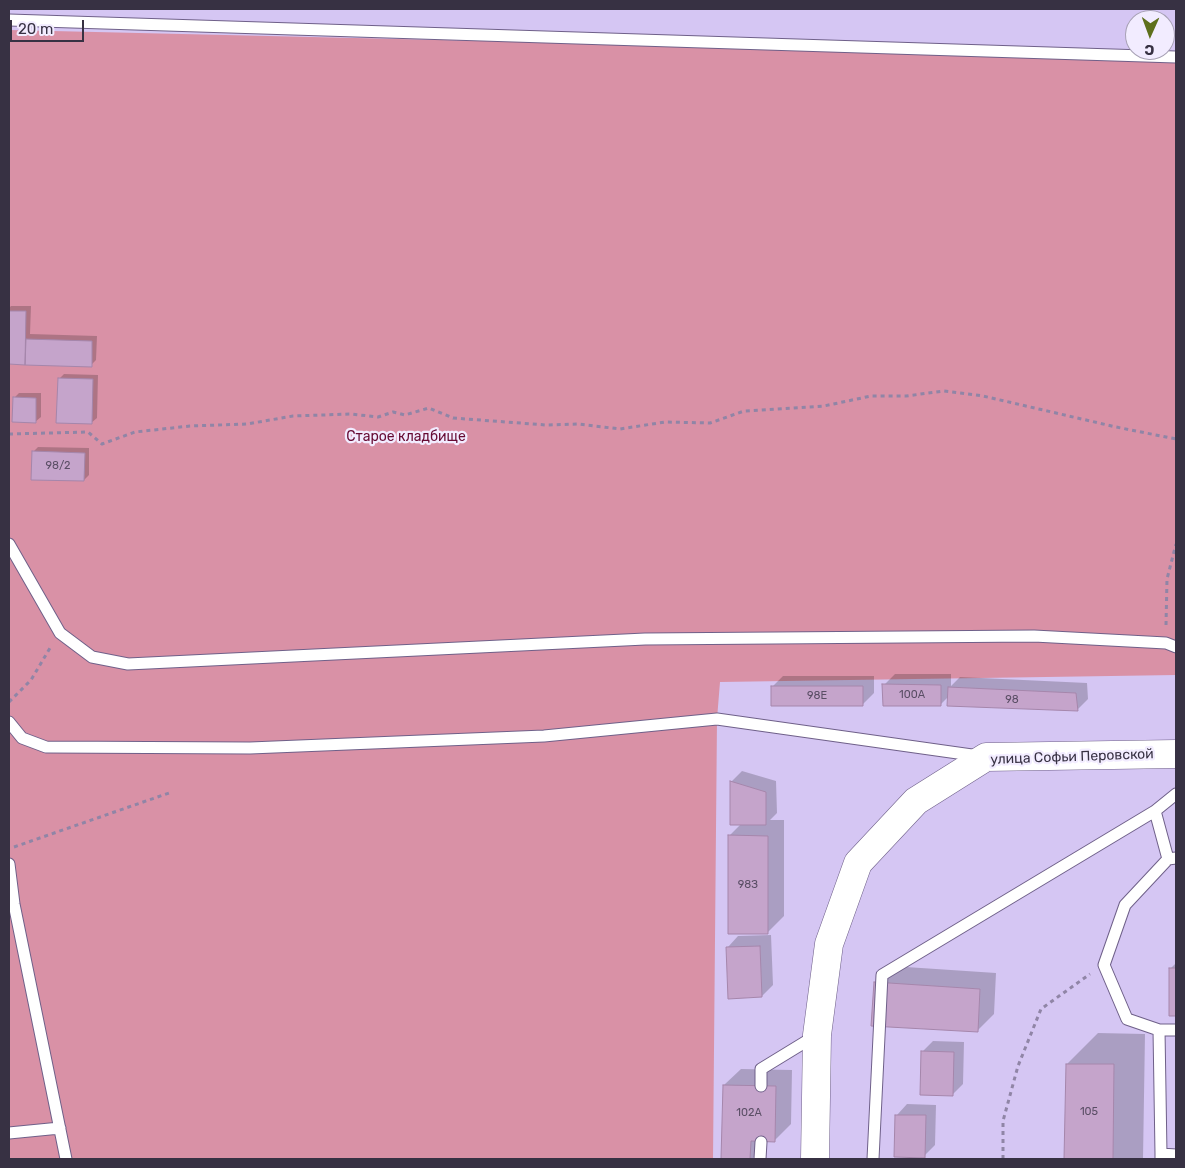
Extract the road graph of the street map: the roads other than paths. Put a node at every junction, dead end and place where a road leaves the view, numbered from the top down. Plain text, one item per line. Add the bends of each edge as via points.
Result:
1 (9, 20) edge
2 (1176, 57) edge
3 (9, 544) edge
4 (1171, 645) edge
5 (9, 722) edge
6 (1176, 754) edge
7 (986, 757) junction
8 (1176, 794) edge
9 (1155, 811) junction
10 (1172, 858) edge
11 (9, 864) edge
12 (1159, 1030) junction
13 (1176, 1030) edge
14 (817, 1035) junction
15 (761, 1086) dead end
16 (60, 1128) junction
17 (9, 1133) edge
18 (761, 1142) dead end
19 (1176, 1155) edge
20 (1162, 1157) edge
21 (66, 1159) edge
22 (760, 1159) edge
23 (815, 1159) edge
24 (873, 1159) edge

1 - 2 lane
3 - 4 lane via 60,633 92,657 128,664 645,639 1034,636
5 - 7 lane via 22,738 46,747 250,748 544,736 717,719
6 - 7 main road, улица Софьи Перовской
7 - 14 main road, улица Софьи Перовской via 916,801 858,863 829,944
8 - 9 lane
9 - 10 lane
9 - 24 lane via 882,975
10 - 12 lane via 1125,905 1104,965 1127,1019
11 - 16 lane via 14,904
12 - 13 lane
12 - 20 lane
14 - 15 lane via 761,1069
14 - 23 main road, улица Софьи Перовской
16 - 17 lane
16 - 21 lane
18 - 22 lane
19 - 20 lane

